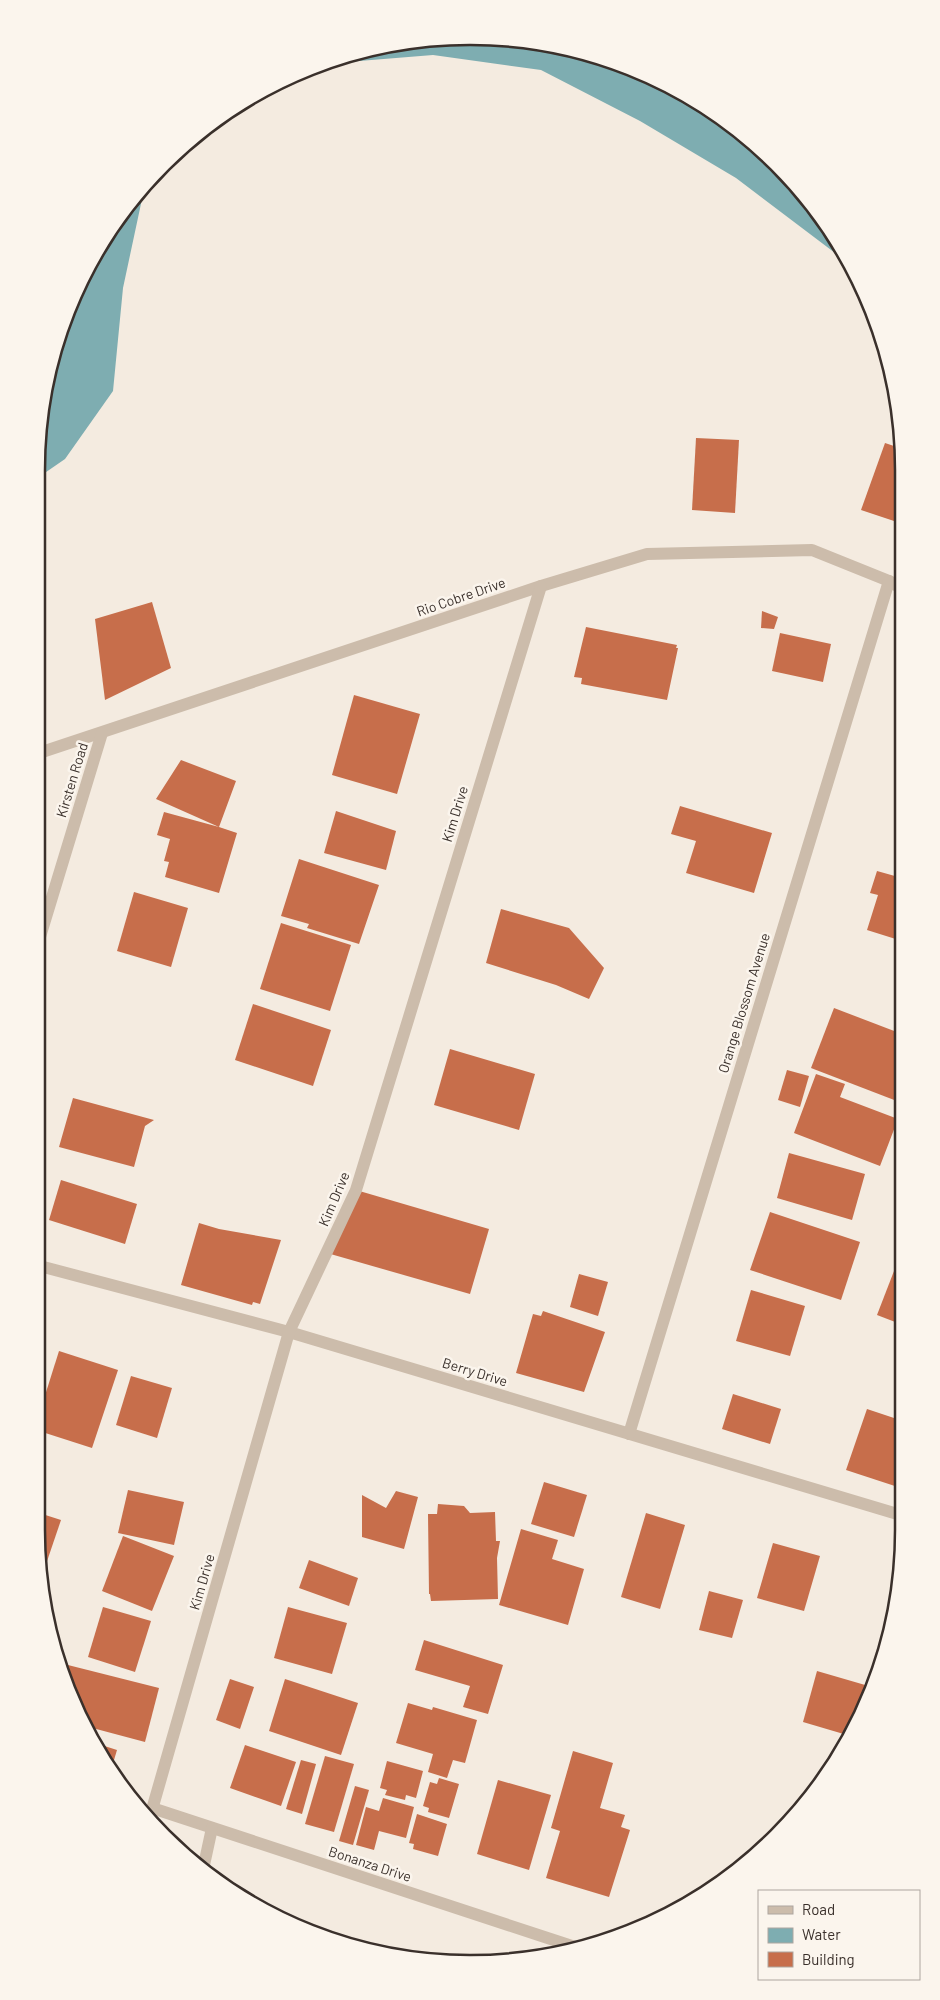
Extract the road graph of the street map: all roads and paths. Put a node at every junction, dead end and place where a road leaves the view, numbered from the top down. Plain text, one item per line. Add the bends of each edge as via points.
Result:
1 (889, 581) junction
2 (895, 584) edge
3 (541, 586) junction
4 (102, 734) junction
5 (45, 751) edge
6 (45, 921) edge
7 (45, 1267) edge
8 (289, 1332) junction
9 (629, 1434) junction
10 (895, 1513) edge
11 (151, 1811) edge
12 (155, 1815) edge
13 (212, 1828) junction
14 (205, 1862) edge
15 (566, 1944) edge

1 - 2 street, Rio Cobre Drive
1 - 3 street, Rio Cobre Drive via 812,550 647,554
1 - 9 street, Orange Blossom Avenue
3 - 4 street, Rio Cobre Drive
3 - 8 street, Kim Drive via 356,1190
4 - 5 street, Rio Cobre Drive
4 - 6 street, Kirsten Road
7 - 8 street, Berry Drive
8 - 9 street, Berry Drive
8 - 11 street, Kim Drive
9 - 10 street, Berry Drive
12 - 13 street, Bonanza Drive
13 - 14 street
13 - 15 street, Bonanza Drive

